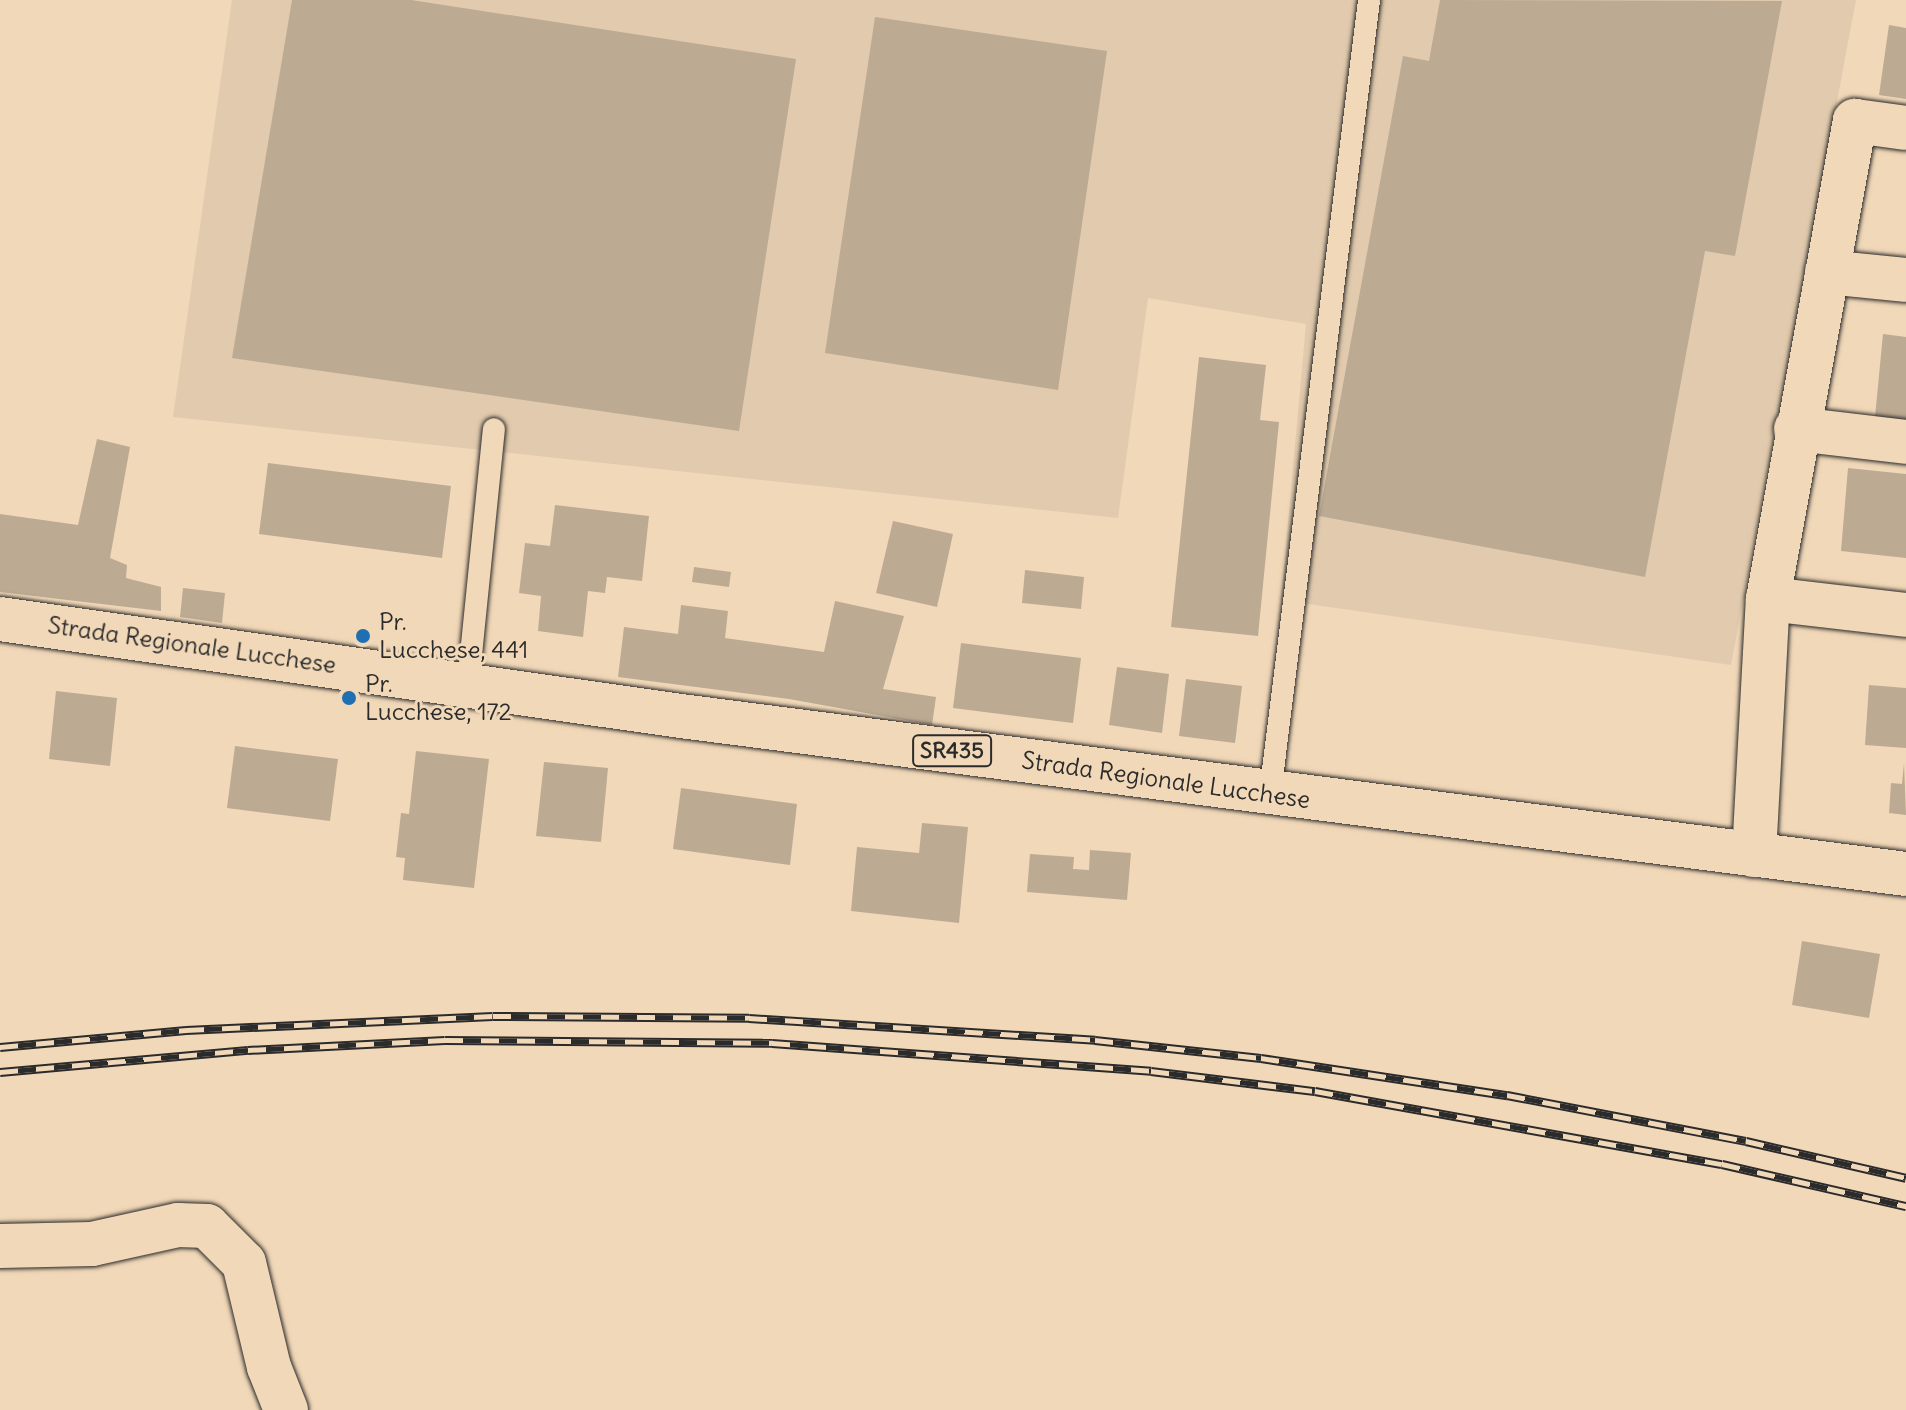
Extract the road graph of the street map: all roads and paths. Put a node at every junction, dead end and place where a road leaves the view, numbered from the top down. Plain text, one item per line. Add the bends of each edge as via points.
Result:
1 (1369, 0) edge
2 (1906, 128) edge
3 (1827, 272) junction
4 (1906, 280) edge
5 (494, 429) dead end
6 (1796, 429) junction
7 (1906, 442) edge
8 (1768, 599) junction
9 (1906, 615) edge
10 (0, 619) edge
11 (468, 684) junction
12 (1270, 794) junction
13 (1754, 855) junction
14 (1906, 874) edge
15 (0, 1246) edge
16 (286, 1410) edge

1 - 12 lane
2 - 3 main road via 1855,121
3 - 4 main road
3 - 6 main road
5 - 11 lane
6 - 7 main road
6 - 8 main road
8 - 9 main road
8 - 13 main road
10 - 11 main road, Strada Regionale Lucchese / SR435
11 - 12 main road, Strada Regionale Lucchese / SR435
12 - 13 main road, Strada Regionale Lucchese / SR435
13 - 14 main road, Strada Regionale Lucchese / SR435
15 - 16 main road via 92,1244 178,1225 207,1226 244,1263 269,1367

